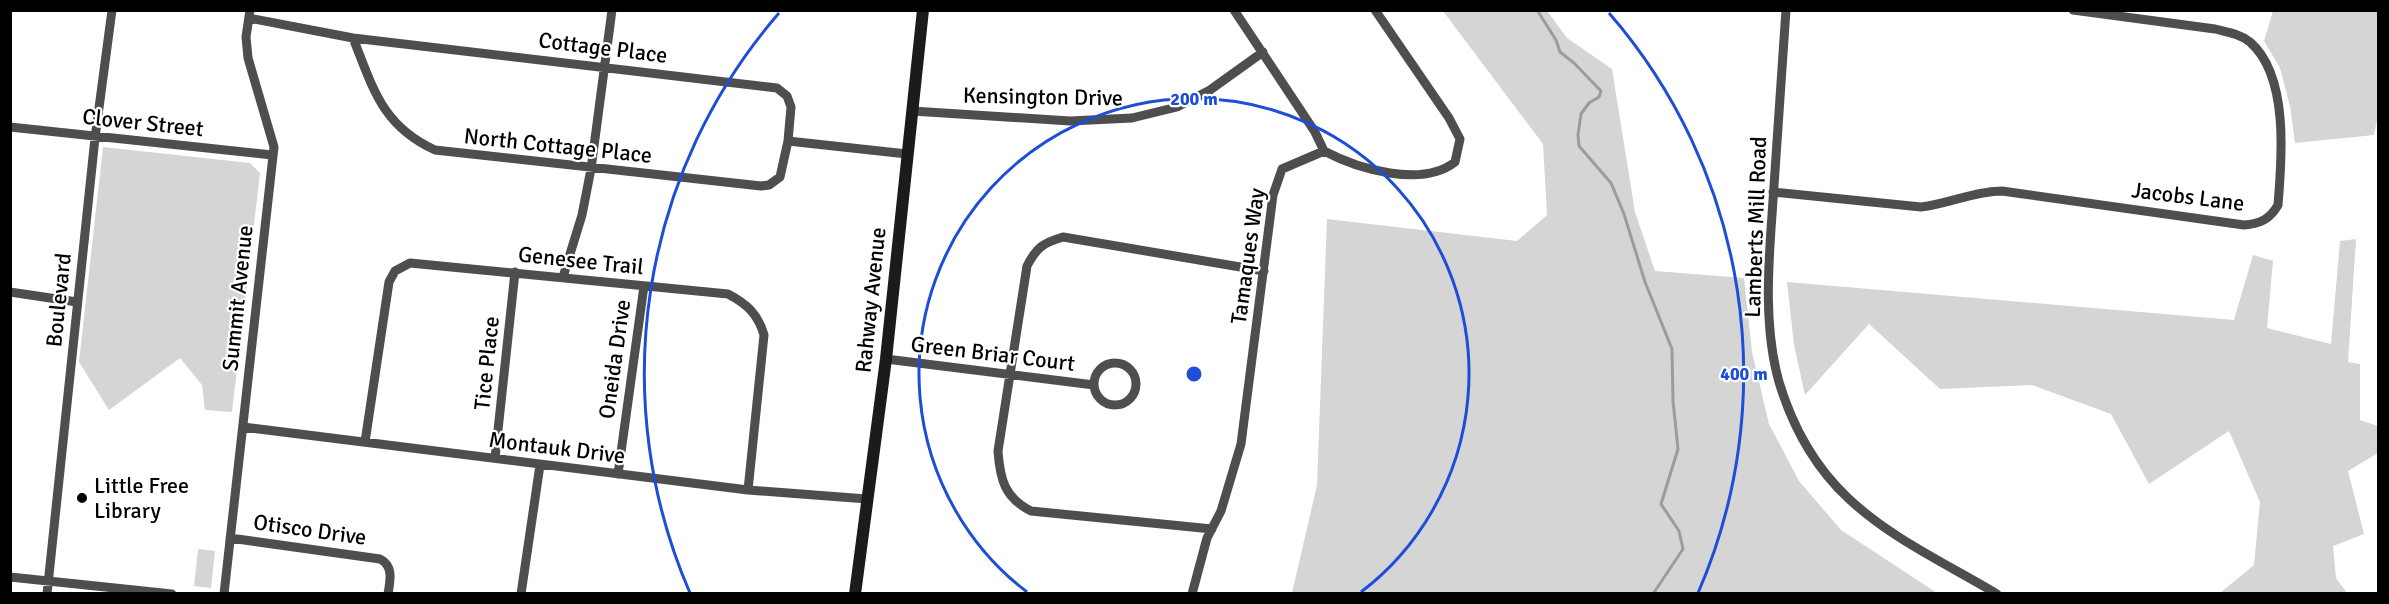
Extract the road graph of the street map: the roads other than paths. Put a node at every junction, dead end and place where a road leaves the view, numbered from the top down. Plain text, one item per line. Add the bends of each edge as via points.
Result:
1 (112, 10) edge
2 (612, 10) edge
3 (923, 10) edge
4 (1234, 10) edge
5 (1375, 10) edge
6 (1786, 10) edge
7 (2073, 10) edge
8 (249, 14) edge
9 (353, 38) junction
10 (1263, 52) junction
11 (604, 67) junction
12 (912, 111) junction
13 (10, 127) edge
14 (95, 138) junction
15 (789, 141) junction
16 (1324, 151) junction
17 (907, 154) junction
18 (272, 156) junction
19 (591, 169) junction
20 (1773, 192) junction
21 (1263, 271) junction
22 (515, 272) junction
23 (563, 277) junction
24 (644, 286) junction
25 (10, 292) edge
26 (77, 302) junction
27 (886, 359) junction
28 (1010, 374) junction
29 (1095, 385) junction
30 (243, 427) junction
31 (365, 442) junction
32 (495, 458) junction
33 (540, 465) junction
34 (618, 474) junction
35 (748, 490) junction
36 (867, 499) junction
37 (1212, 529) junction
38 (230, 538) junction
39 (10, 577) edge
40 (48, 581) junction
41 (47, 594) edge
42 (172, 594) edge
43 (224, 594) edge
44 (388, 594) edge
45 (521, 594) edge
46 (855, 594) edge
47 (1192, 594) edge
48 (1997, 594) edge

1 - 14 street, Boulevard
2 - 11 street
3 - 12 street, Rahway Avenue
4 - 10 street
5 - 16 street via 1449,118 1460,139 1455,162 1444,171 1414,175 1365,168
6 - 20 street, Lamberts Mill Road
7 - 20 street, Jacobs Lane via 2215,29 2250,42 2270,73 2280,118 2278,205 2266,220 2244,225 2002,191 1984,191 1921,207
8 - 9 street, Cottage Place
8 - 18 street, Summit Avenue via 248,58 272,135
9 - 11 street, Cottage Place
9 - 19 street, North Cottage Place via 389,116 416,142 435,150
10 - 12 street, Kensington Drive via 1193,99 1132,118 1070,121
10 - 16 street
11 - 15 street, Cottage Place via 777,88 787,96 791,107
11 - 19 street
12 - 17 street, Rahway Avenue
13 - 14 street, Clover Street
14 - 18 street, Clover Street
14 - 26 street, Boulevard
15 - 17 street
15 - 19 street, North Cottage Place via 780,177 768,185
16 - 21 street, Tamaques Way via 1282,169 1273,195
17 - 27 street, Rahway Avenue
18 - 30 street, Summit Avenue
19 - 23 street
20 - 48 street, Lamberts Mill Road via 1769,253 1771,337 1779,381 1804,442 1838,488 1874,521
21 - 28 street via 1063,237 1046,242 1035,251 1027,266
21 - 37 street, Tamaques Way via 1241,444
22 - 23 street, Genesee Trail
22 - 31 street, Genesee Trail via 421,263 410,263 394,271 385,299
22 - 32 street, Tice Place
23 - 24 street, Genesee Trail
24 - 34 street, Oneida Drive
24 - 35 street, Genesee Trail via 728,294 751,308 760,321 764,335
25 - 26 street
26 - 40 street, Boulevard
27 - 28 street, Green Briar Court
27 - 36 street, Rahway Avenue
28 - 29 street, Green Briar Court
28 - 37 street via 998,451 999,473 1016,504 1031,512
29 - 29 street via 1103,401 1116,405 1128,401 1136,382 1125,366 1113,364 1101,369
30 - 31 street, Montauk Drive
30 - 38 street, Summit Avenue
31 - 32 street, Montauk Drive
32 - 33 street, Montauk Drive
33 - 34 street, Montauk Drive
33 - 45 street
34 - 35 street, Montauk Drive
35 - 36 street, Montauk Drive
36 - 46 street, Rahway Avenue
37 - 47 street, Tamaques Way
38 - 43 street, Summit Avenue
38 - 44 street, Otisco Drive via 380,559 389,568
39 - 40 street
40 - 41 street, Boulevard
40 - 42 street

